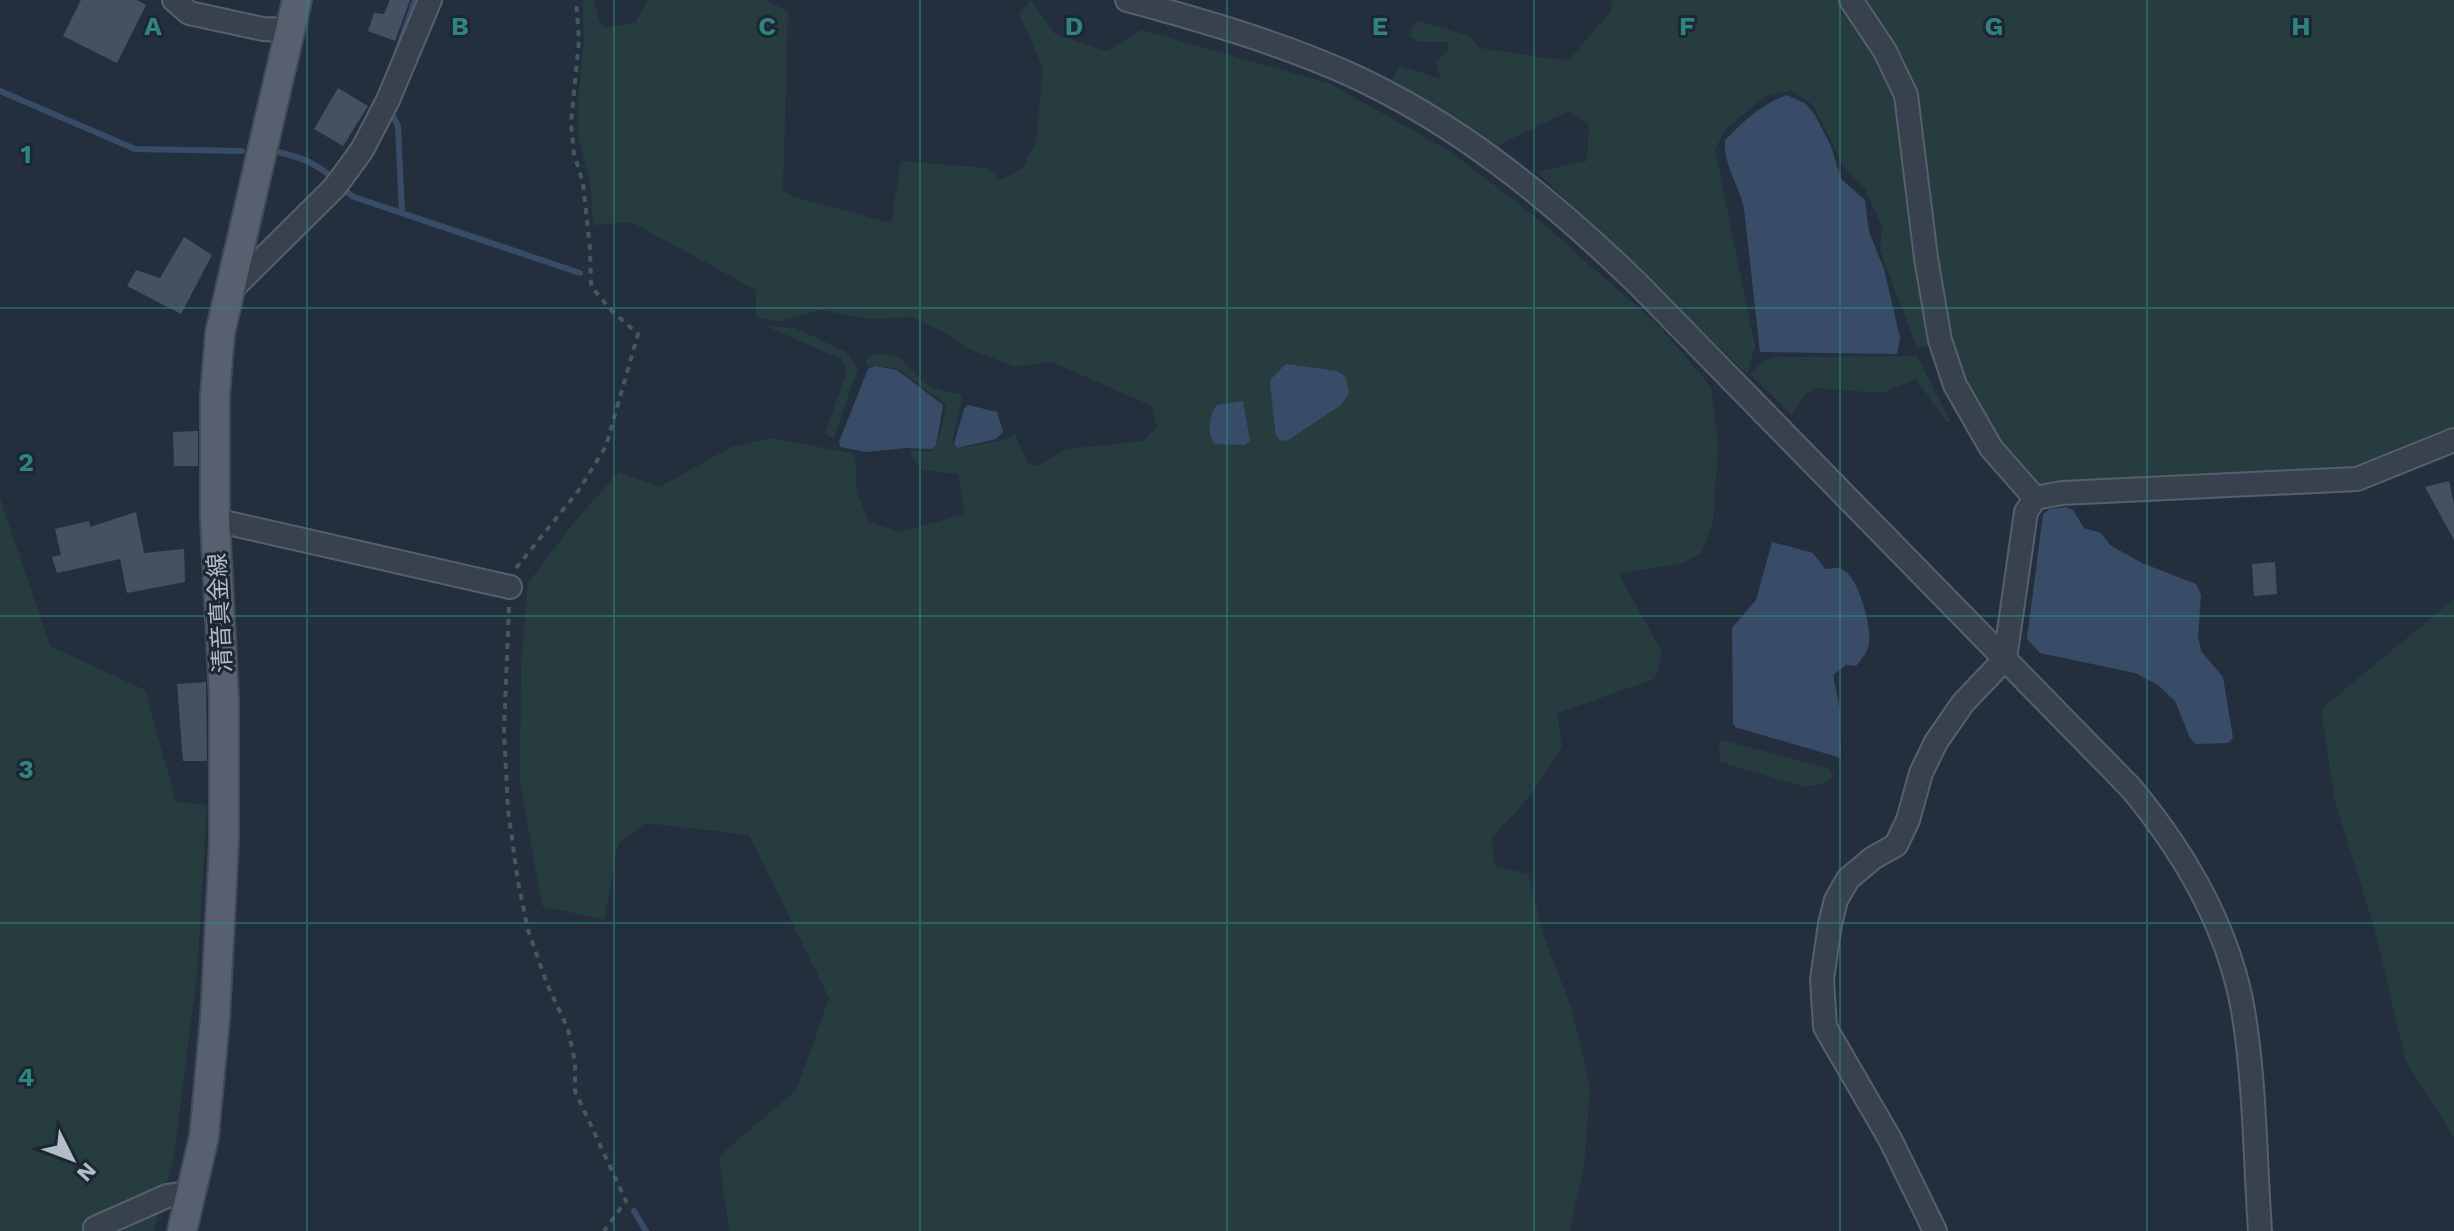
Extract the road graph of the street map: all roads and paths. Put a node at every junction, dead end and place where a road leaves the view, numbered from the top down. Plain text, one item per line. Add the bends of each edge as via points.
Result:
1 (174, 0) edge
2 (297, 0) edge
3 (430, 0) edge
4 (576, 0) edge
5 (1127, 0) edge
6 (1851, 0) edge
7 (290, 30) junction
8 (227, 294) junction
9 (2454, 440) edge
10 (2035, 498) junction
11 (215, 520) junction
12 (510, 587) junction
13 (2005, 659) junction
14 (192, 1192) junction
15 (95, 1228) dead end
16 (182, 1231) edge
17 (604, 1231) edge
18 (1935, 1231) edge
19 (2260, 1231) edge

1 - 7 street via 189,13
2 - 7 main road, 清音真金線
3 - 8 street via 362,150 338,184
4 - 12 path via 579,40 571,123 583,183 591,286 638,334 606,446 579,490 510,574
5 - 13 street via 1295,51 1348,73 1427,115 1529,185 1637,283
6 - 10 street via 1906,95 1928,272 1940,340 1955,385 1991,448
7 - 8 main road, 清音真金線
8 - 11 main road, 清音真金線 via 215,395
9 - 10 street via 2357,479
10 - 13 street via 2026,512
11 - 12 street
11 - 14 main road, 清音真金線 via 224,842 215,1018 204,1137
12 - 17 path via 504,731 518,882 528,930 568,1029 575,1091 626,1201
13 - 18 street via 1963,703 1936,742 1896,845 1848,879 1836,900 1822,979 1825,1027 1890,1139
13 - 19 street via 2156,818 2213,916 2243,1009
14 - 15 street via 167,1196
14 - 16 main road, 清音真金線

